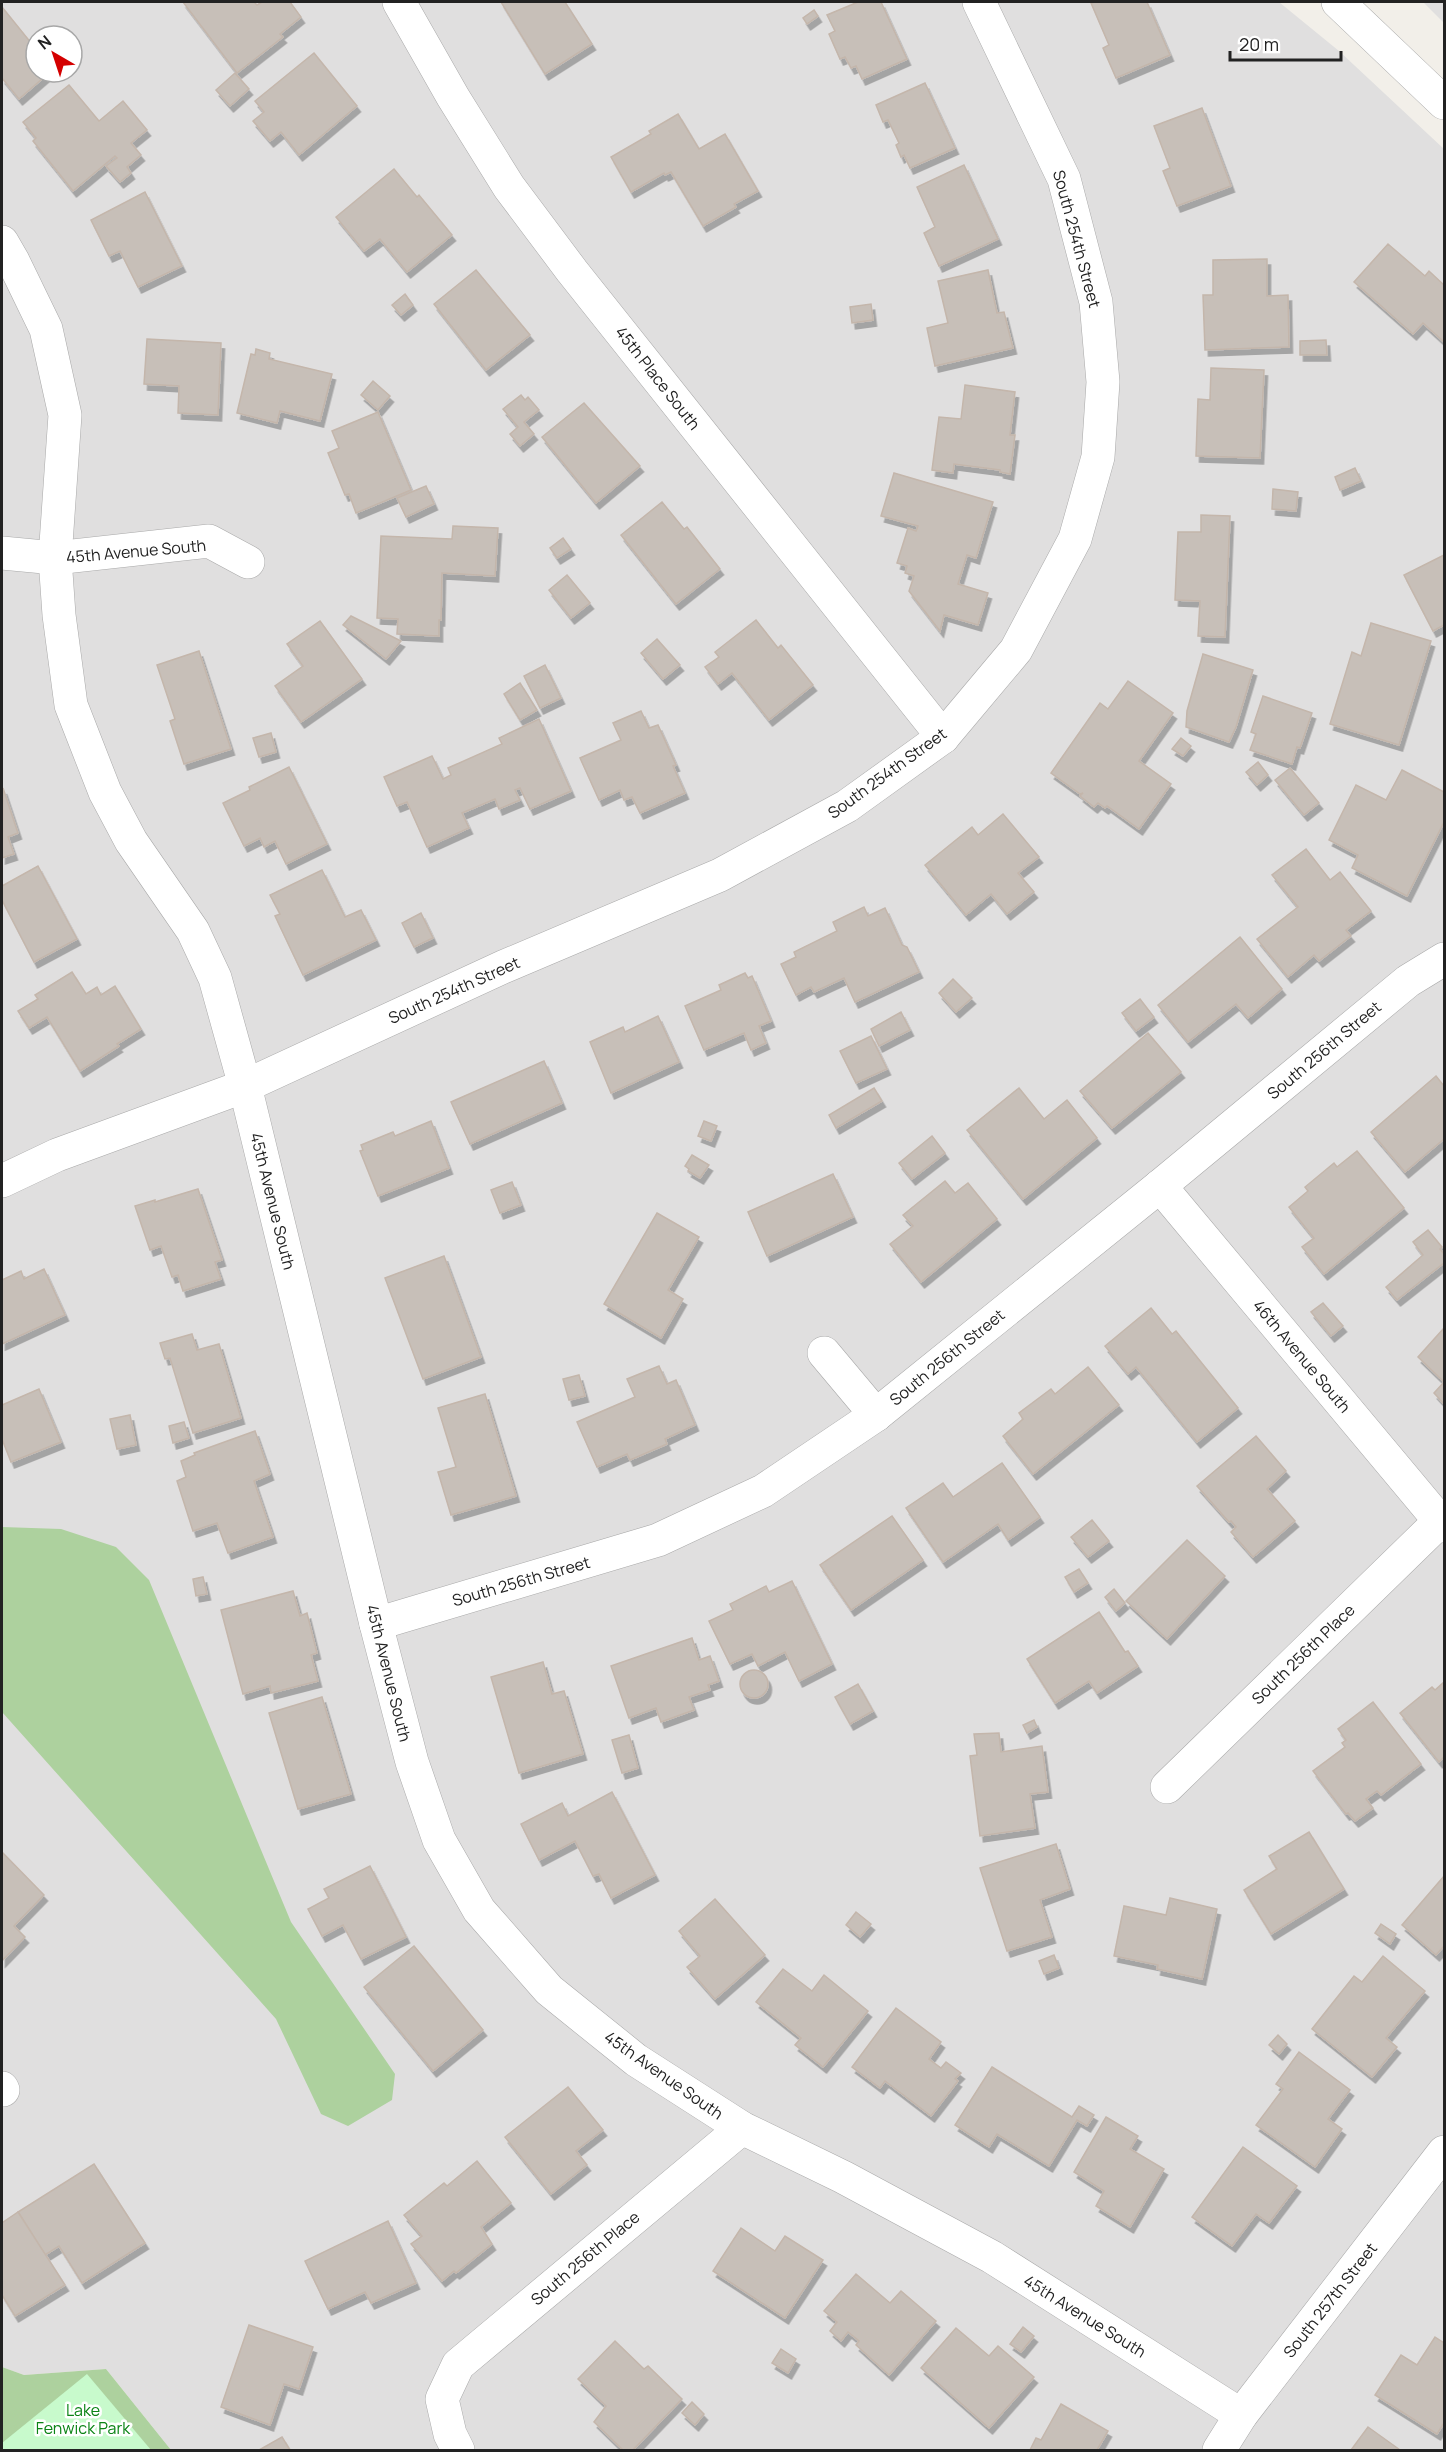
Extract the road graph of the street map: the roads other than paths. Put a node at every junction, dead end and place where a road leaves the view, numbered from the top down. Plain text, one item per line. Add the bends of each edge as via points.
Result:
1 (399, 2) edge
2 (979, 2) edge
3 (1338, 2) edge
4 (1444, 103) edge
5 (2, 242) edge
6 (2, 553) edge
7 (55, 558) junction
8 (248, 562) dead end
9 (943, 737) junction
10 (1444, 958) edge
11 (245, 1086) junction
12 (2, 1153) edge
13 (57, 1155) junction
14 (2, 1181) edge
15 (1160, 1186) junction
16 (824, 1353) dead end
17 (876, 1414) junction
18 (1442, 1523) edge
19 (376, 1624) junction
20 (1167, 1787) dead end
21 (742, 2128) junction
22 (1444, 2152) edge
23 (1241, 2415) junction
24 (459, 2451) edge
25 (1219, 2451) edge

1 - 9 street, 45th Place South via 516,196
2 - 9 street, South 254th Street via 1064,179 1096,302 1103,382 1098,457 1075,539 1016,650
3 - 4 street
5 - 7 street, 45th Avenue South via 46,328 65,415
6 - 7 street, 45th Avenue South
7 - 8 street, 45th Avenue South via 209,541
7 - 11 street, 45th Avenue South via 71,705 105,792 131,840 193,931 215,978
9 - 11 street, South 254th Street via 847,806 720,875 503,967
10 - 15 street, South 256th Street via 1408,981
11 - 13 street, South 254th Street
11 - 19 street, 45th Avenue South
12 - 13 street
13 - 14 street, South 254th Street
15 - 17 street, South 256th Street
15 - 18 street, 46th Avenue South
16 - 17 street
17 - 19 street, South 256th Street via 763,1491 658,1540
18 - 20 street, South 256th Place
19 - 21 street, 45th Avenue South via 412,1762 439,1840 479,1910 549,1990 636,2060
21 - 23 street, 45th Avenue South via 992,2257
21 - 24 street, South 256th Place via 458,2365 442,2399 450,2434
22 - 23 street, South 257th Street
23 - 25 street, South 257th Street

